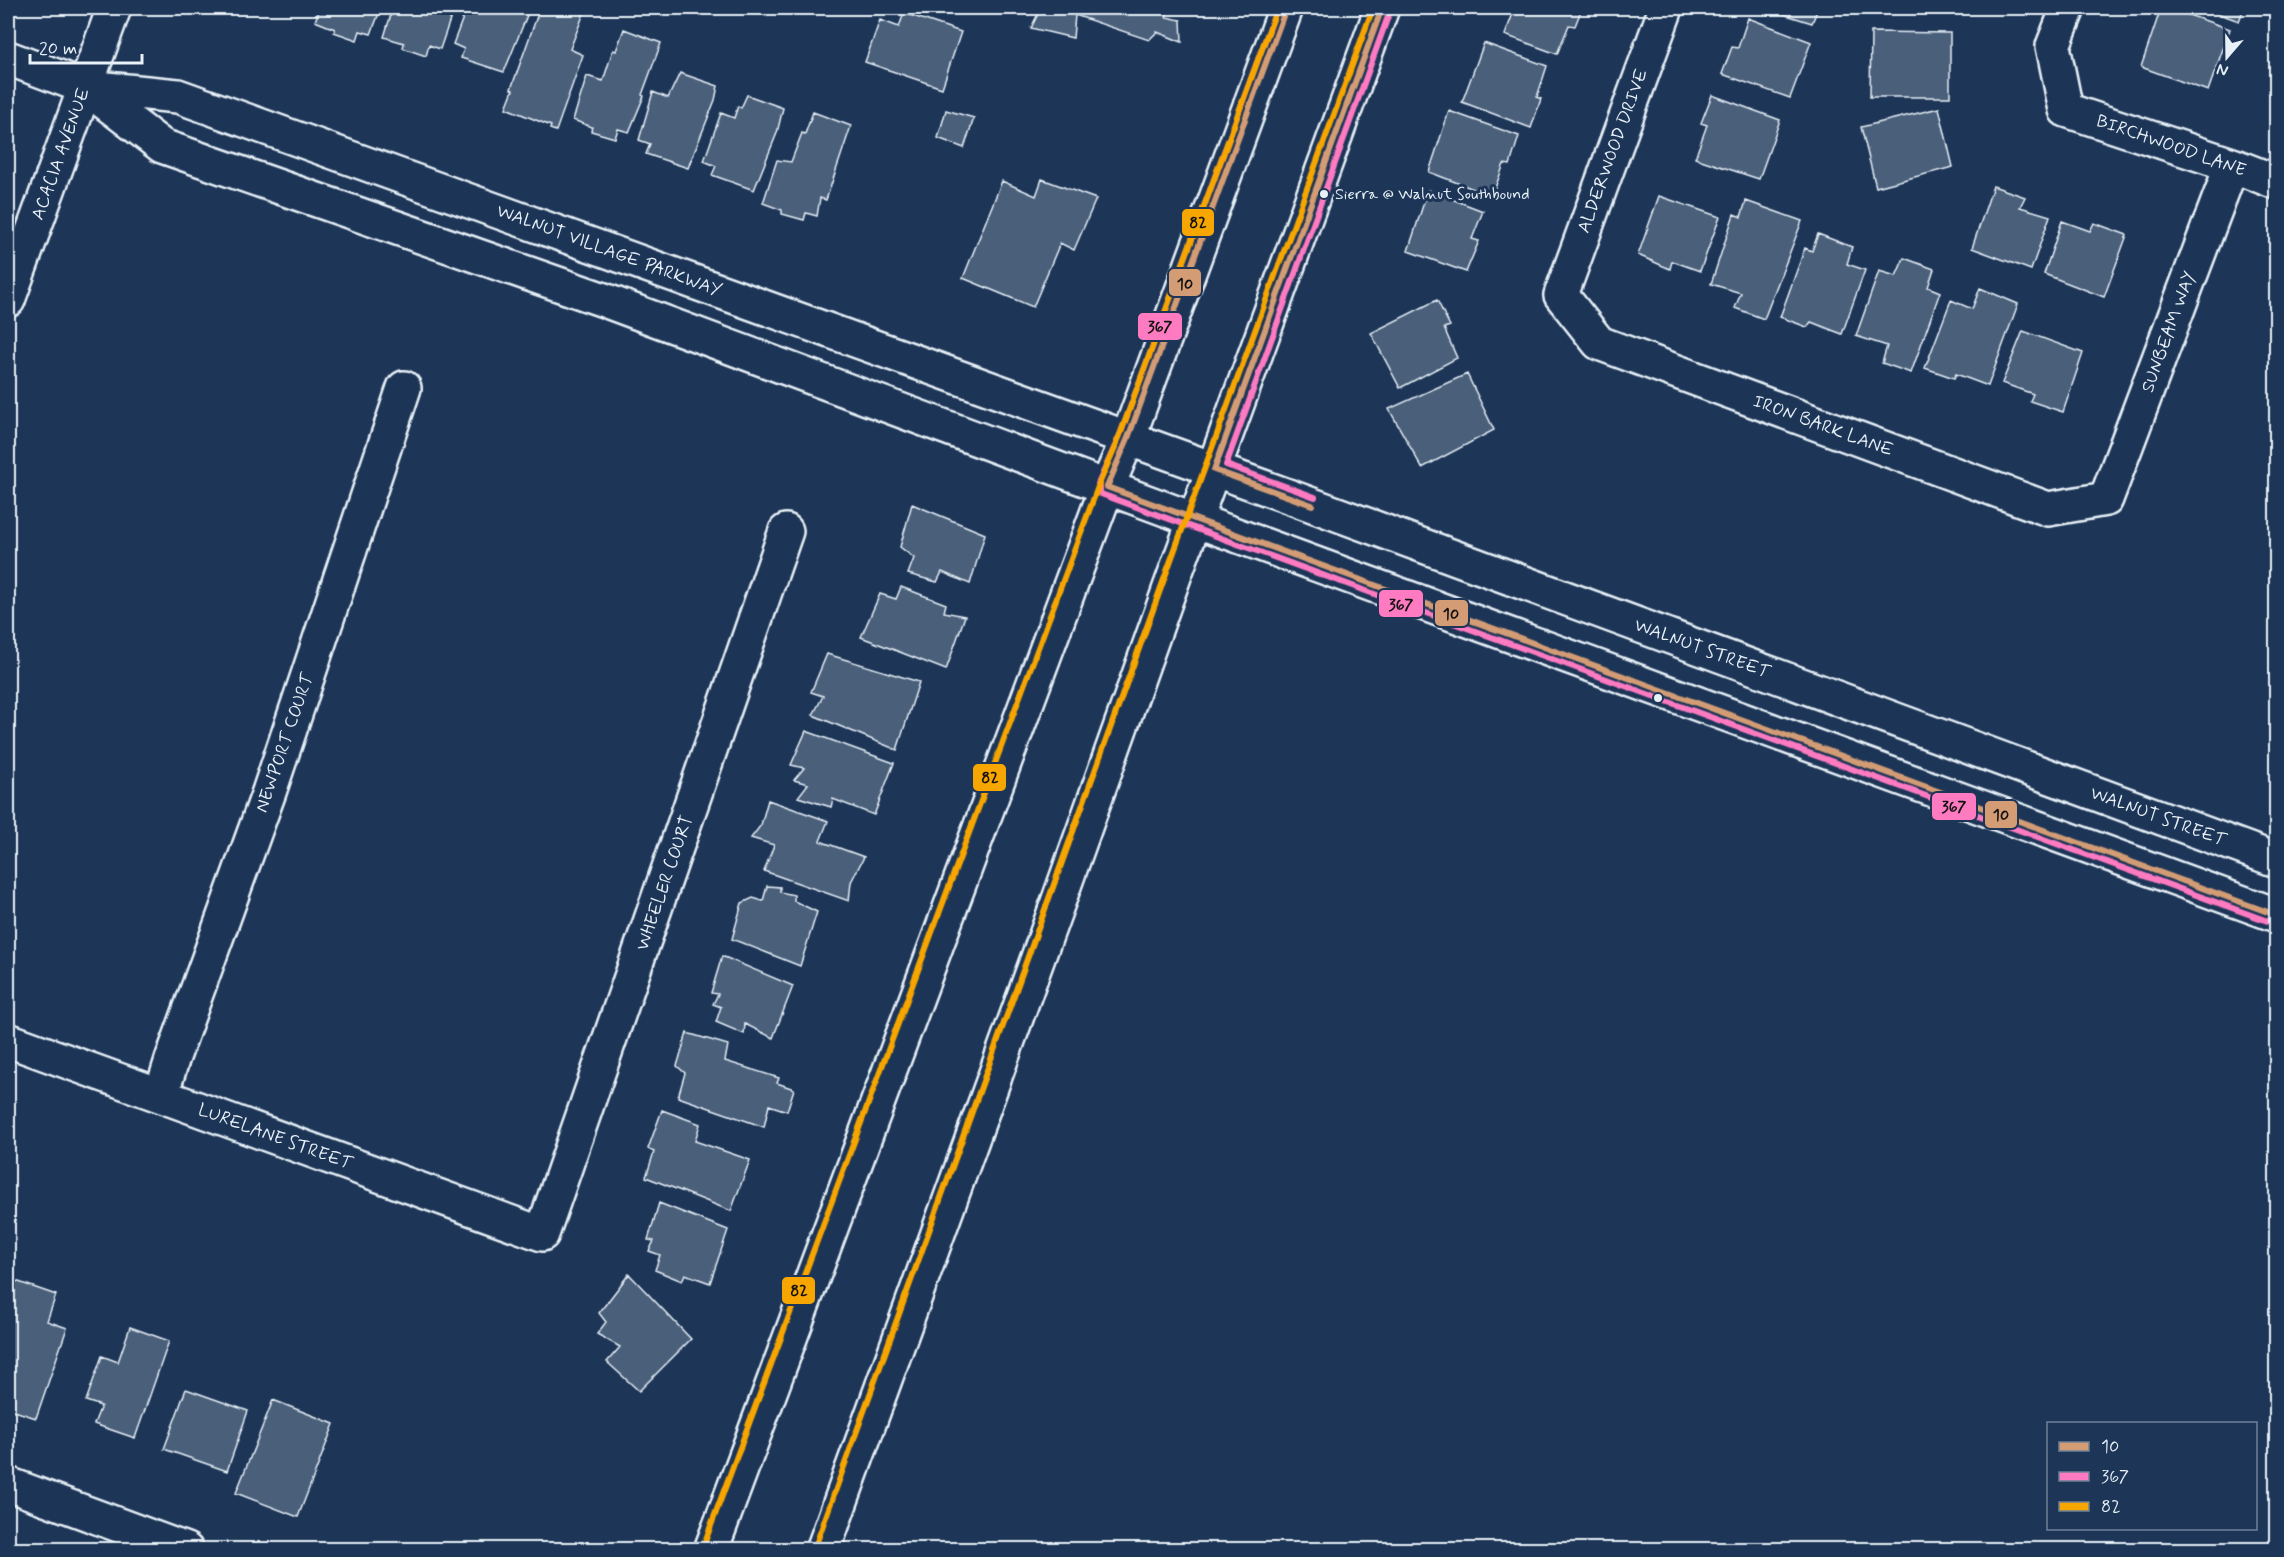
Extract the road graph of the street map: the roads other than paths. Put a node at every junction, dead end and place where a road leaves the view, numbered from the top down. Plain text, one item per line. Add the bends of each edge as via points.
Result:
1 (114, 8) edge
2 (1287, 8) edge
3 (1382, 8) edge
4 (1666, 8) edge
5 (2068, 8) edge
6 (8, 58) edge
7 (85, 87) junction
8 (2232, 165) junction
9 (2277, 182) edge
10 (1561, 295) joint
11 (8, 300) edge
12 (404, 388) dead end
13 (1128, 438) junction
14 (1214, 470) junction
15 (1107, 487) junction
16 (2106, 499) joint
17 (1195, 520) junction
18 (786, 531) dead end
19 (2276, 857) edge
20 (2277, 915) edge
21 (8, 1040) edge
22 (161, 1095) junction
23 (542, 1234) joint
24 (8, 1484) edge
25 (186, 1550) edge
26 (711, 1550) edge
27 (823, 1550) edge

1 - 7 street, ACACIA AVENUE
2 - 13 street
3 - 14 street
4 - 10 street, ALDERWOOD DRIVE
5 - 8 street, BIRCHWOOD LANE via 2053,46 2066,110
6 - 7 street, WALNUT VILLAGE PARKWAY
7 - 11 street, ACACIA AVENUE
7 - 13 street, WALNUT VILLAGE PARKWAY via 178,96
7 - 15 street, WALNUT VILLAGE PARKWAY via 162,146 604,300
8 - 9 street, BIRCHWOOD LANE
8 - 16 street, SUNBEAM WAY
10 - 16 street, IRON BARK LANE via 1599,343 2048,509
12 - 22 street, NEWPORT COURT via 269,792
13 - 14 street, WALNUT STREET
13 - 15 street
14 - 17 street
14 - 19 street, WALNUT STREET
15 - 17 street
15 - 26 street
17 - 20 street
17 - 27 street
18 - 23 street, WHEELER COURT
21 - 22 street, LURELANE STREET
22 - 23 street, LURELANE STREET
24 - 25 street

